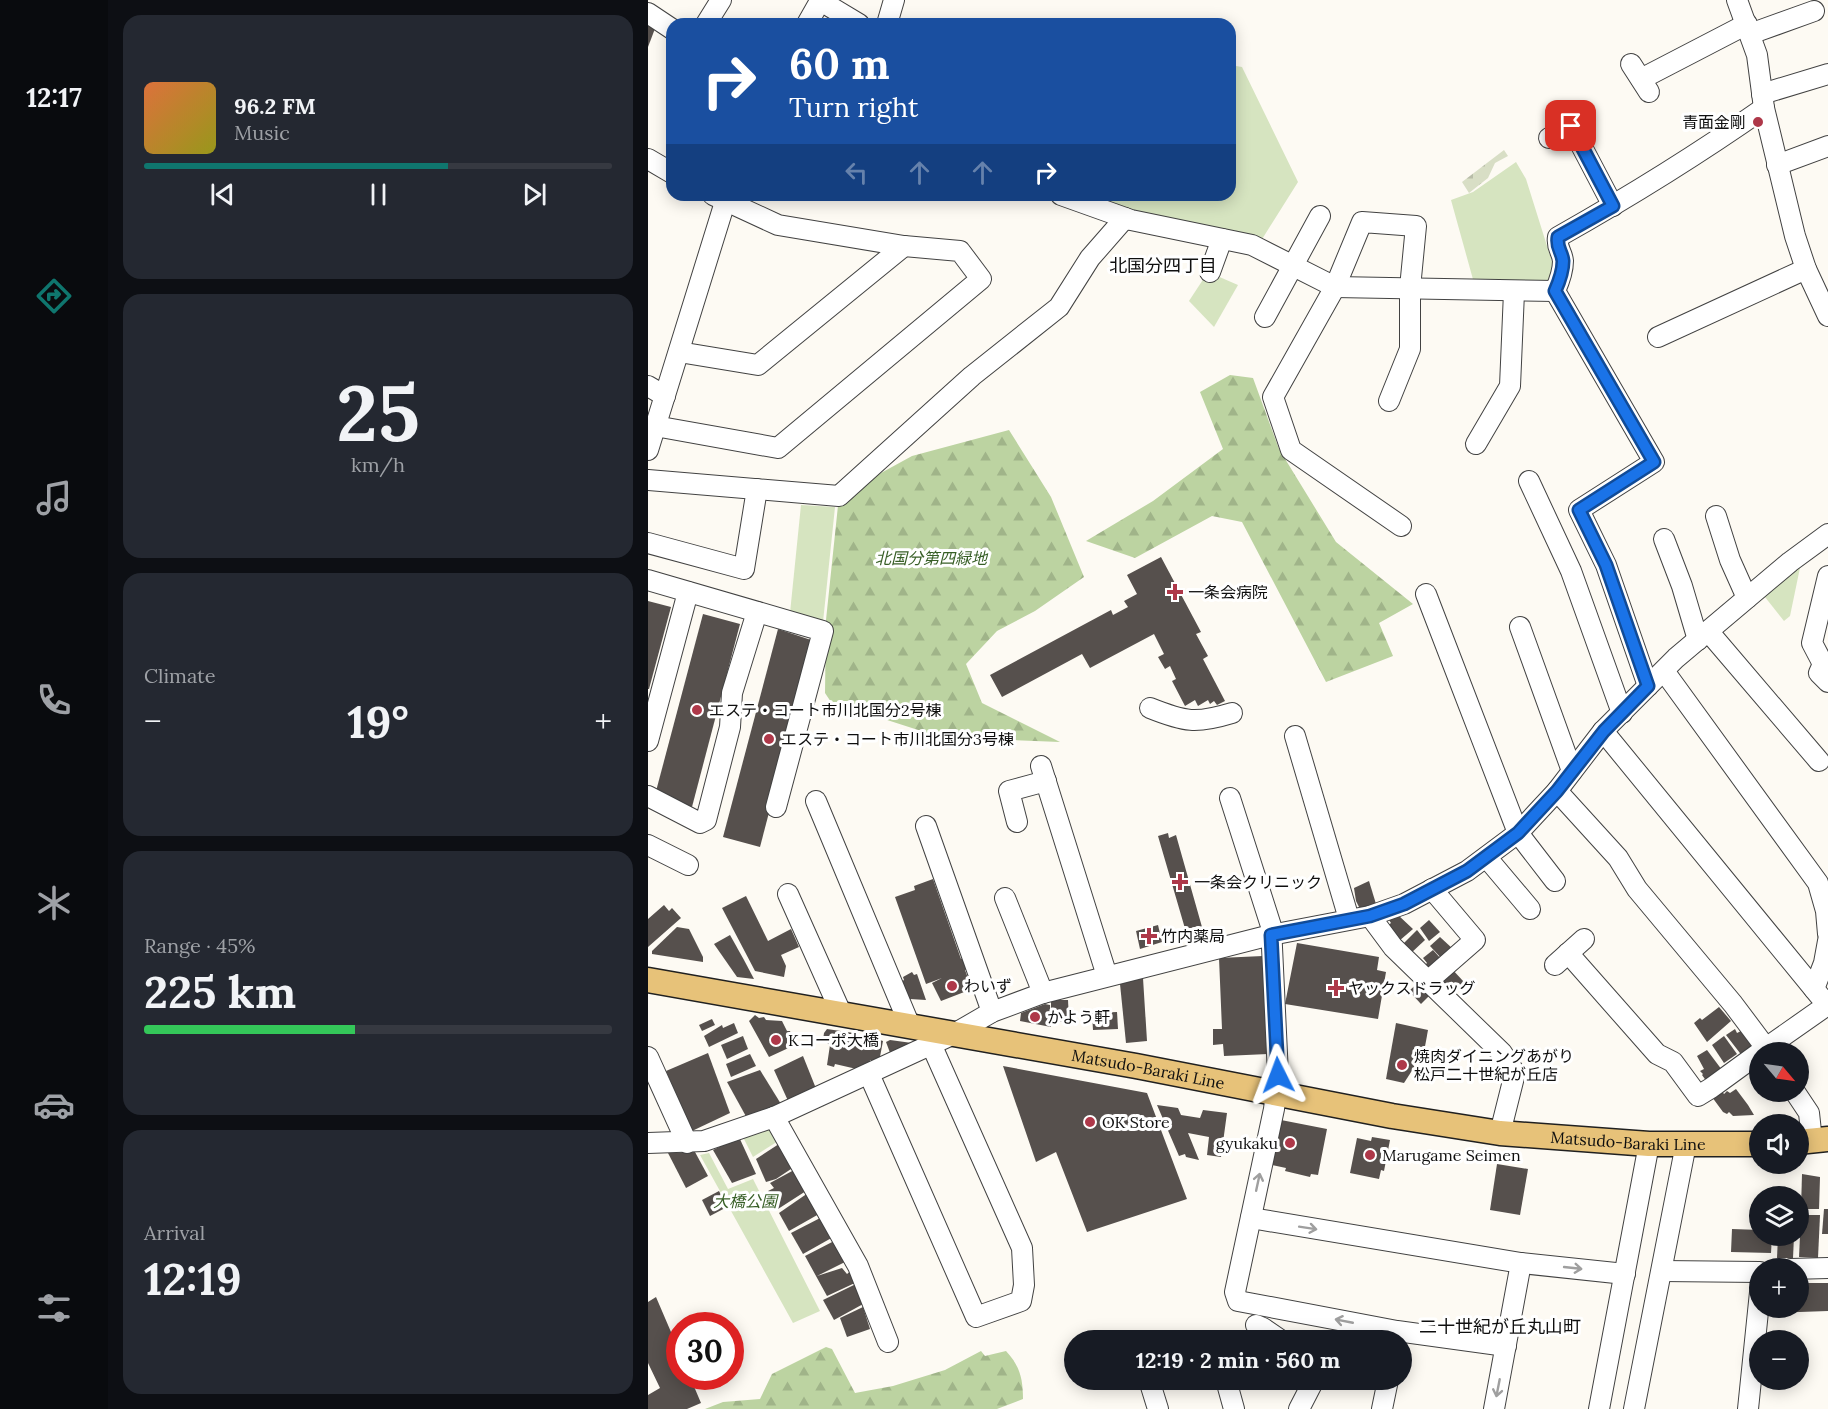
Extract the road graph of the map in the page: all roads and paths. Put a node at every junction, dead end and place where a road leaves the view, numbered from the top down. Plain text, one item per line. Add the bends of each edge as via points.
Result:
1 (721, 0) edge
2 (820, 0) edge
3 (894, 0) edge
4 (1737, 0) edge
5 (1814, 11) dead end
6 (648, 13) edge
7 (710, 18) edge
8 (810, 18) edge
9 (849, 18) edge
10 (889, 18) edge
11 (666, 25) edge
12 (1748, 29) junction
13 (1828, 74) edge
14 (1641, 78) dead end
15 (1763, 101) junction
16 (1549, 138) dead end
17 (1828, 146) edge
18 (648, 159) edge
19 (1777, 165) junction
20 (666, 169) edge
21 (718, 201) edge
22 (726, 201) edge
23 (1078, 201) edge
24 (1613, 206) junction
25 (1320, 216) dead end
26 (1125, 218) junction
27 (1222, 239) junction
28 (904, 246) junction
29 (1292, 265) junction
30 (1806, 269) junction
31 (1210, 272) dead end
32 (1335, 287) junction
33 (1410, 288) junction
34 (1555, 291) junction
35 (1514, 292) junction
36 (1823, 296) edge
37 (1828, 316) edge
38 (1265, 317) dead end
39 (1658, 337) dead end
40 (679, 352) junction
41 (656, 391) edge
42 (1389, 401) dead end
43 (655, 426) junction
44 (1476, 444) dead end
45 (648, 450) edge
46 (648, 480) edge
47 (1529, 481) dead end
48 (757, 489) junction
49 (1716, 516) dead end
50 (1401, 526) dead end
51 (1828, 534) edge
52 (1664, 539) dead end
53 (648, 543) edge
54 (1828, 576) edge
55 (648, 580) edge
56 (688, 592) junction
57 (1426, 594) dead end
58 (1748, 598) junction
59 (757, 612) junction
60 (1520, 627) dead end
61 (1703, 635) junction
62 (1826, 670) edge
63 (1664, 671) junction
64 (1648, 686) junction
65 (1150, 708) dead end
66 (1232, 713) dead end
67 (1622, 713) junction
68 (1604, 731) junction
69 (1295, 736) dead end
70 (648, 741) edge
71 (1818, 761) dead end
72 (1572, 771) junction
73 (1557, 791) junction
74 (648, 796) edge
75 (1230, 798) dead end
76 (816, 801) dead end
77 (776, 807) dead end
78 (1017, 822) dead end
79 (926, 826) dead end
80 (1518, 833) junction
81 (648, 845) edge
82 (1487, 858) junction
83 (688, 865) dead end
84 (1822, 877) edge
85 (1555, 881) dead end
86 (1432, 889) junction
87 (788, 894) dead end
88 (1005, 898) dead end
89 (1530, 909) dead end
90 (1370, 916) junction
91 (1349, 919) junction
92 (1828, 934) edge
93 (1271, 935) junction
94 (1584, 939) dead end
95 (1828, 941) edge
96 (1826, 964) edge
97 (1107, 976) junction
98 (648, 980) edge
99 (1428, 981) junction
100 (1814, 989) junction
101 (1043, 993) junction
102 (992, 1012) junction
103 (842, 1015) junction
104 (910, 1026) junction
105 (954, 1034) junction
106 (1760, 1042) edge
107 (1779, 1042) edge
108 (931, 1044) junction
109 (649, 1059) edge
110 (1749, 1063) edge
111 (869, 1074) junction
112 (1275, 1094) junction
113 (1802, 1102) edge
114 (774, 1117) junction
115 (1500, 1133) junction
116 (1813, 1141) edge
117 (648, 1143) edge
118 (687, 1143) junction
119 (1649, 1144) junction
120 (1686, 1144) junction
121 (1749, 1144) edge
122 (1251, 1218) junction
123 (1521, 1263) junction
124 (1828, 1268) edge
125 (1809, 1269) edge
126 (1662, 1271) junction
127 (1749, 1272) edge
128 (1625, 1274) junction
129 (1757, 1318) edge
130 (1256, 1325) dead end
131 (1266, 1330) edge
132 (1369, 1330) edge
133 (1412, 1337) edge
134 (888, 1341) dead end
135 (1506, 1346) junction
136 (1152, 1390) edge
137 (1229, 1390) edge
138 (1309, 1390) edge
139 (1386, 1390) edge
140 (1158, 1409) edge
141 (1234, 1409) edge
142 (1299, 1409) edge
143 (1382, 1409) edge
144 (1494, 1409) edge
145 (1599, 1409) edge
146 (1634, 1409) edge
147 (1748, 1409) edge

1 - 7 street
2 - 8 street
2 - 9 street
3 - 10 street
4 - 12 street
5 - 12 street
6 - 11 street
12 - 14 street
12 - 15 street via 1757,56
13 - 15 street
15 - 19 street
15 - 24 street via 1700,153
16 - 24 street via 1578,122
17 - 19 street
18 - 20 street
19 - 30 street
21 - 40 street
22 - 28 street via 778,225
23 - 26 street
24 - 34 street via 1558,237 1556,246 1563,259
25 - 29 street
26 - 27 street
26 - 48 street via 1090,258 1059,307 972,376 839,496
27 - 29 street via 1252,245
27 - 31 street
28 - 40 street via 758,364
28 - 43 street via 960,251 981,279 778,448
29 - 32 street
29 - 38 street
30 - 36 street
30 - 39 street
32 - 33 street
32 - 33 street via 1362,222 1416,226
32 - 50 street via 1273,397 1291,450
33 - 35 street
33 - 42 street via 1410,349
34 - 35 street
34 - 64 street via 1654,462 1579,510 1606,565
35 - 44 street via 1510,386
36 - 37 street
40 - 41 street
41 - 43 street
43 - 45 street
46 - 48 street
47 - 67 street via 1571,571
48 - 53 street via 744,569
49 - 58 street
51 - 58 street
52 - 61 street
54 - 62 street via 1812,643
55 - 56 street
56 - 59 street
56 - 70 street
57 - 80 street
58 - 61 street
59 - 74 street via 732,693 730,727 706,820 700,823
59 - 77 street via 823,631
60 - 72 street
61 - 63 street
61 - 71 street
63 - 64 street
63 - 84 street
64 - 67 street
65 - 66 street via 1191,721
67 - 68 street
68 - 72 street
68 - 100 street
69 - 91 street
72 - 73 street
73 - 80 street
73 - 106 street via 1618,858 1636,889
75 - 93 street
76 - 104 street
78 - 97 street via 1008,791 1044,773
79 - 102 street
80 - 82 street
80 - 85 street
81 - 83 street
82 - 86 street
82 - 89 street
84 - 92 street
86 - 90 street
86 - 99 street via 1475,940
87 - 103 street
88 - 101 street
90 - 91 street
90 - 99 street via 1393,947
91 - 93 street
93 - 97 street
93 - 112 street via 1278,1075
94 - 110 street via 1562,959 1657,1054 1673,1062 1698,1096
95 - 96 street
96 - 100 street
97 - 101 street
98 - 103 main road, Matsudo-Baraki Line
99 - 115 street via 1502,1053 1515,1073
100 - 107 street via 1823,1000 1823,1008
101 - 102 street
102 - 105 street
103 - 104 main road, Matsudo-Baraki Line
104 - 105 main road, Matsudo-Baraki Line
105 - 108 street
105 - 112 main road, Matsudo-Baraki Line
108 - 111 street
108 - 111 street via 1022,1248 1022,1301 976,1317
109 - 118 street
111 - 114 street
112 - 115 main road, Matsudo-Baraki Line
122 -> 112 street
113 - 116 street via 1809,1113
114 - 118 street
114 - 134 street via 858,1266
115 - 119 main road, Matsudo-Baraki Line
117 - 118 street
119 - 120 main road, Matsudo-Baraki Line
119 - 128 street
120 - 121 main road, Matsudo-Baraki Line
120 - 126 street
122 -> 123 street
132 -> 122 street via 1238,1301 1235,1292
123 -> 128 street
123 - 135 street
124 - 125 street
126 - 127 street
126 - 146 street
128 - 145 street
129 - 147 street
130 - 131 street
133 - 135 street
135 -> 144 street
136 - 140 street
137 - 141 street
138 - 142 street
139 - 143 street

